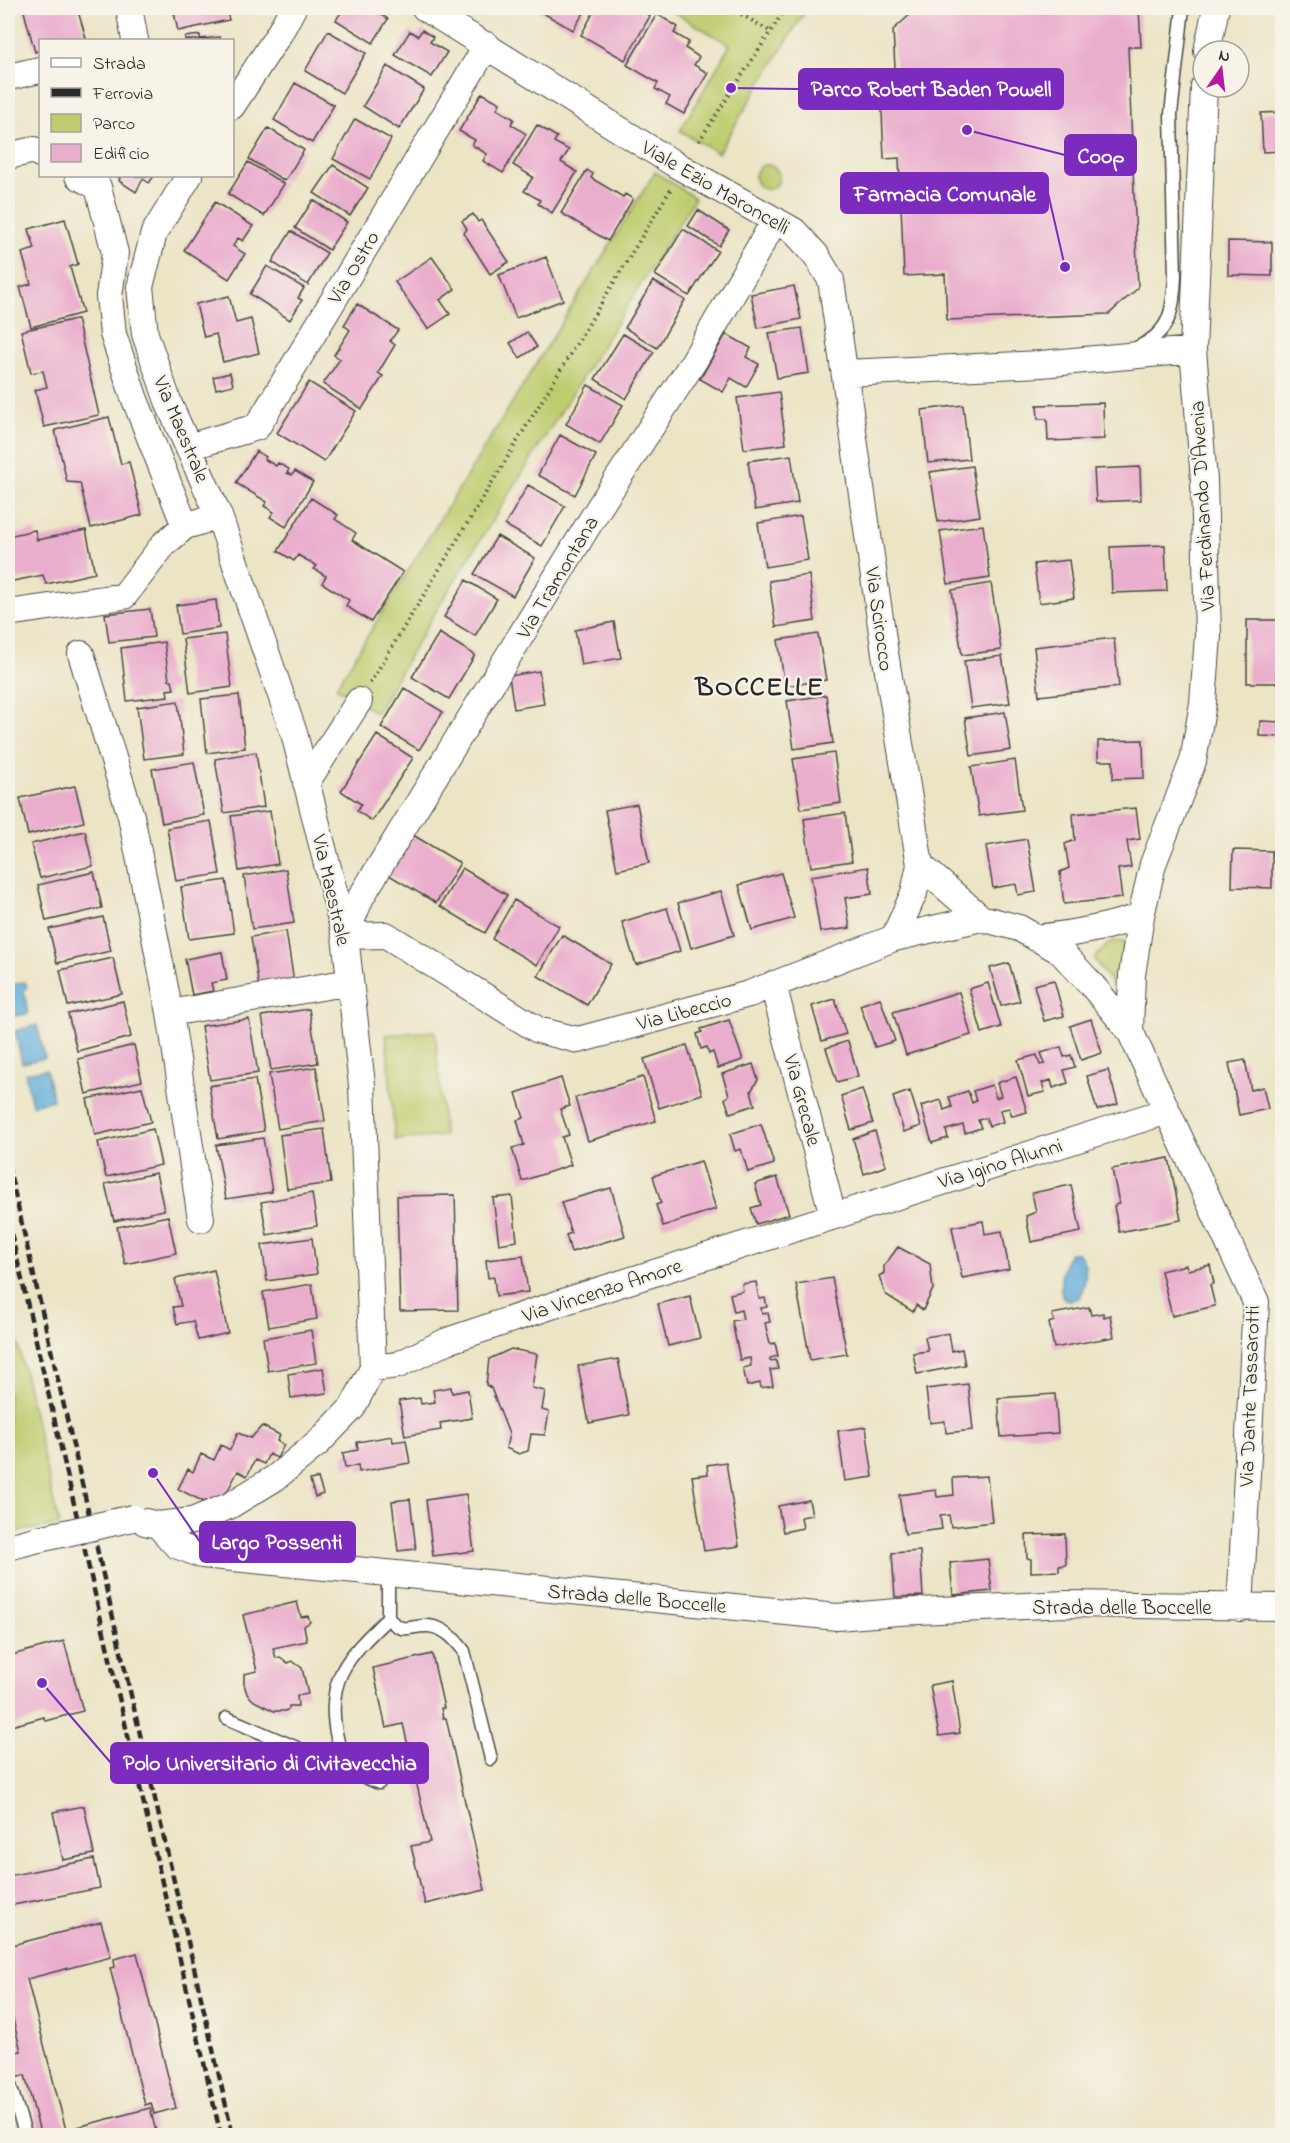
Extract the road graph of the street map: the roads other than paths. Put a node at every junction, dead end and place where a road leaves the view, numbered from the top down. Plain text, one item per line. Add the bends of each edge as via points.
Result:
1 (129, 8) edge
2 (293, 8) edge
3 (425, 8) edge
4 (1183, 8) edge
5 (1216, 8) edge
6 (455, 15) edge
7 (135, 39) edge
8 (1210, 39) edge
9 (487, 45) junction
10 (39, 70) edge
11 (8, 77) edge
12 (1203, 99) edge
13 (234, 103) edge
14 (39, 153) edge
15 (8, 156) edge
16 (80, 177) edge
17 (188, 177) edge
18 (775, 220) junction
19 (1193, 350) junction
20 (1115, 357) junction
21 (844, 373) junction
22 (188, 447) junction
23 (219, 516) junction
24 (185, 526) junction
25 (8, 613) edge
26 (81, 654) dead end
27 (359, 701) road end
28 (306, 783) junction
29 (920, 865) junction
30 (1141, 916) junction
31 (981, 918) junction
32 (345, 936) junction
33 (894, 938) junction
34 (1036, 938) junction
35 (350, 982) junction
36 (773, 984) junction
37 (170, 1013) junction
38 (1130, 1031) junction
39 (1167, 1111) junction
40 (833, 1215) junction
41 (201, 1219) dead end
42 (373, 1368) junction
43 (158, 1525) junction
44 (8, 1547) edge
45 (388, 1573) junction
46 (1282, 1607) edge
47 (1240, 1608) junction
48 (388, 1618) junction
49 (227, 1718) dead end
50 (491, 1759) dead end
51 (351, 1771) junction
52 (379, 1783) dead end
53 (8, 2079) edge
54 (26, 2136) edge

1 - 7 street
2 - 13 street
3 - 6 street, Viale Ezio Maroncelli
4 - 20 lane via 1171,114 1173,303 1166,325 1153,340
5 - 8 street
6 - 9 street, Viale Ezio Maroncelli
9 - 18 street, Viale Ezio Maroncelli via 673,163
9 - 22 street, Via Ostro via 257,427
10 - 11 street
12 - 19 street, Via Ferdinando D'Avenia
14 - 15 street via 34,150
16 - 24 street via 98,187 115,253 109,296 113,334
17 - 22 street, Via Maestrale via 154,233 140,287 145,334
18 - 21 street, Viale Ezio Maroncelli via 794,231 816,255 831,280
18 - 32 street, Via Tramontana via 694,361 361,897
19 - 20 street
19 - 30 street, Via Ferdinando D'Avenia via 1204,480 1208,636 1203,703 1194,761 1153,864
20 - 21 street
21 - 29 street, Via Scirocco
22 - 23 street, Via Maestrale
23 - 24 street
23 - 28 street, Via Maestrale via 294,733
24 - 25 street via 164,544 124,596
26 - 37 street via 131,816
27 - 28 street
28 - 32 street, Via Maestrale
29 - 31 street
29 - 33 street, Via Scirocco via 914,892
30 - 34 street via 1113,926
30 - 38 street, Via Ferdinando D'Avenia via 1132,975
31 - 33 street, Via Libeccio
31 - 34 street, Via Libeccio via 1019,928
32 - 35 street, Via Maestrale
32 - 36 street, Via Libeccio via 386,935 538,1030 578,1040
33 - 36 street, Via Libeccio
34 - 38 street, Via Libeccio via 1060,951
35 - 37 street
35 - 42 street, Via Maestrale via 362,1085
36 - 40 street, Via Grecale
37 - 41 street
38 - 39 street, Via Dante Tassarotti
39 - 40 street, Via Igino Alunni
39 - 47 street, Via Dante Tassarotti via 1256,1302
40 - 42 street, Via Vincenzo Amore via 447,1341 398,1365
42 - 43 street, Via Maestrale via 352,1408 318,1443 275,1478 229,1506 192,1521
43 - 44 street, Strada delle Boccelle, bridge via 133,1518
43 - 45 street, Strada delle Boccelle via 176,1545 202,1555
45 - 47 street, Strada delle Boccelle via 837,1617 1065,1604
45 - 48 lane
46 - 47 street, Strada delle Boccelle
48 - 50 lane via 405,1630 429,1626 453,1636 464,1651
48 - 51 lane via 362,1643 335,1685 338,1743
49 - 51 lane
51 - 52 lane
53 - 54 lane

